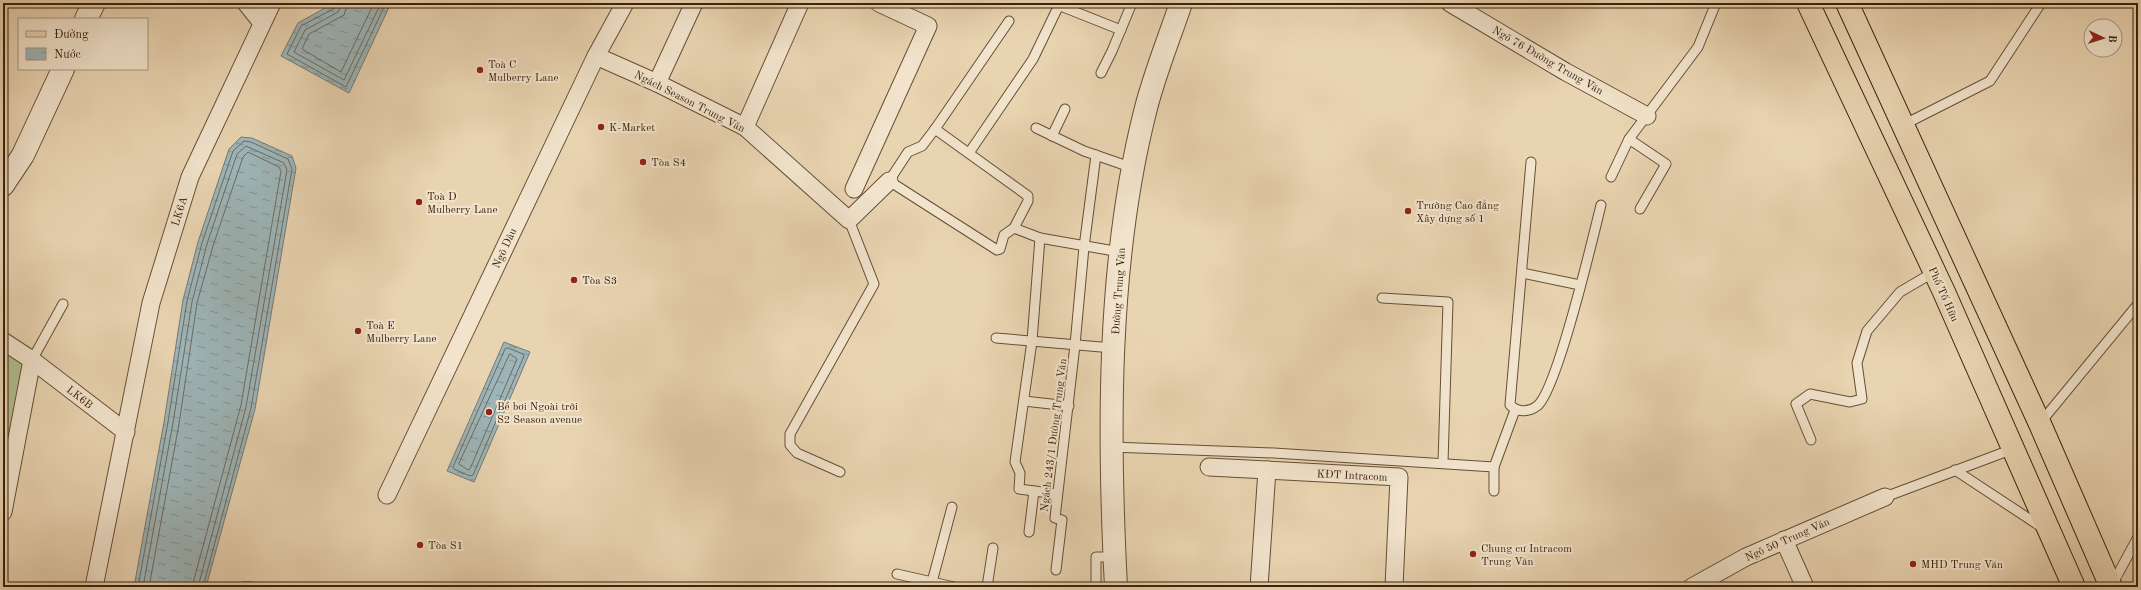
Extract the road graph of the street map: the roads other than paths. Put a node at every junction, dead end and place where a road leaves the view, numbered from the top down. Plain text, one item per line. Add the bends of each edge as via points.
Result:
1 (94, 3) edge
2 (246, 3) edge
3 (272, 3) edge
4 (625, 3) edge
5 (694, 3) edge
6 (800, 3) edge
7 (879, 3) edge
8 (1132, 3) edge
9 (1181, 3) edge
10 (1450, 3) edge
11 (1716, 3) edge
12 (1808, 3) edge
13 (2042, 3) edge
14 (1056, 4) edge
15 (1848, 5) edge
16 (86, 18) edge
17 (1009, 20) dead end
18 (262, 23) junction
19 (1818, 25) junction
20 (1121, 30) junction
21 (596, 56) junction
22 (63, 70) edge
23 (1100, 73) dead end
24 (657, 83) junction
25 (1065, 109) dead end
26 (1647, 116) junction
27 (1902, 126) junction
28 (745, 127) junction
29 (1036, 128) dead end
30 (935, 129) junction
31 (1052, 136) junction
32 (1629, 139) junction
33 (969, 153) junction
34 (1096, 155) junction
35 (1532, 162) dead end
36 (1133, 168) junction
37 (1611, 177) dead end
38 (889, 181) junction
39 (3, 185) edge
40 (854, 190) dead end
41 (1601, 205) dead end
42 (1640, 209) dead end
43 (849, 220) junction
44 (1014, 228) junction
45 (1040, 238) junction
46 (1084, 247) junction
47 (1120, 252) junction
48 (1934, 272) junction
49 (1522, 273) junction
50 (1580, 285) junction
51 (1382, 298) dead end
52 (63, 304) dead end
53 (2138, 304) edge
54 (996, 338) dead end
55 (1032, 341) junction
56 (4, 344) edge
57 (1075, 344) junction
58 (1114, 348) junction
59 (32, 360) junction
60 (1024, 401) junction
61 (1068, 406) junction
62 (1515, 410) junction
63 (2040, 424) junction
64 (126, 432) junction
65 (1811, 440) dead end
66 (1111, 447) junction
67 (2013, 449) junction
68 (1443, 462) junction
69 (1209, 467) dead end
70 (1494, 467) junction
71 (1266, 470) junction
72 (1955, 470) junction
73 (840, 472) dead end
74 (1034, 491) junction
75 (1494, 491) dead end
76 (387, 494) dead end
77 (1057, 494) junction
78 (1885, 497) joint
79 (952, 507) dead end
80 (3, 512) edge
81 (1029, 532) dead end
82 (2051, 534) junction
83 (2138, 537) edge
84 (1784, 540) junction
85 (993, 548) dead end
86 (1056, 570) dead end
87 (897, 574) dead end
88 (932, 582) junction
89 (1106, 584) edge
90 (94, 587) edge
91 (243, 587) edge
92 (252, 587) edge
93 (954, 587) edge
94 (987, 587) edge
95 (1259, 587) edge
96 (1394, 587) edge
97 (1692, 587) edge
98 (1805, 587) edge
99 (2074, 587) edge
100 (2110, 587) edge

1 - 16 street
2 - 18 street
3 - 18 street, LK6A
4 - 21 street, Ngõ Dâu
5 - 24 street
6 - 28 street
7 - 40 street via 928,26
8 - 20 lane
9 - 36 street, Đường Trung Văn via 1145,111
10 - 26 street, Ngõ 76 Đường Trung Văn via 1566,72
11 - 26 lane via 1698,47
12 - 19 main road, Phố Tố Hữu
13 - 27 lane via 1990,81
14 - 20 lane
14 - 33 lane via 1033,59
15 - 19 main road
15 - 27 main road
17 - 30 lane
18 - 64 street, LK6A via 190,177 151,302
19 - 48 main road, Phố Tố Hữu
20 - 23 lane
21 - 24 street, Ngách Season Trung Văn
21 - 76 street, Ngõ Dâu
22 - 39 street via 24,155
24 - 28 street, Ngách Season Trung Văn
25 - 31 lane
26 - 32 lane
27 - 63 main road
28 - 43 street, Ngách Season Trung Văn
29 - 31 lane
30 - 33 lane
30 - 38 lane via 922,146 908,152
31 - 34 lane
32 - 37 lane
32 - 42 lane via 1666,164
33 - 44 lane via 1028,196 1028,201
34 - 36 lane
34 - 46 lane, Ngách 243/1 Đường Trung Văn
35 - 49 lane
36 - 47 street, Đường Trung Văn
38 - 43 street
38 - 44 lane via 994,249 1000,249 1004,235
41 - 50 lane
43 - 73 lane via 874,284 790,434 790,445 796,453
44 - 45 lane
45 - 46 lane
45 - 55 lane
46 - 47 lane
46 - 57 lane, Ngách 243/1 Đường Trung Văn
47 - 58 street, Đường Trung Văn
48 - 65 lane via 1900,292 1867,331 1857,363 1862,399 1850,402 1810,394 1796,404
48 - 67 main road, Phố Tố Hữu
49 - 50 lane
49 - 62 lane via 1510,405
50 - 62 lane via 1559,361 1547,390 1538,406 1524,412
51 - 68 lane via 1448,302
52 - 59 lane
53 - 63 lane
54 - 55 lane
55 - 57 lane
55 - 60 lane
56 - 59 street, LK6B
57 - 58 lane
57 - 61 lane, Ngách 243/1 Đường Trung Văn
58 - 66 street, Đường Trung Văn
59 - 64 street, LK6B
59 - 80 street
60 - 61 lane
60 - 74 lane via 1015,462 1020,473 1019,489
61 - 77 lane, Ngách 243/1 Đường Trung Văn
62 - 70 lane
63 - 100 main road
64 - 90 street
66 - 68 lane
66 - 89 street, Đường Trung Văn via 1114,557
67 - 72 lane
67 - 82 main road, Phố Tố Hữu
68 - 70 lane
69 - 71 street, KĐT Intracom
70 - 75 lane
71 - 95 street
71 - 96 street, KĐT Intracom via 1399,477
72 - 78 lane
72 - 82 lane
74 - 77 lane
74 - 81 lane
77 - 86 lane, Ngách 243/1 Đường Trung Văn via 1054,518 1062,520
78 - 84 street, Ngõ 50 Trung Văn
79 - 88 lane
82 - 99 main road, Phố Tố Hữu
83 - 100 lane
84 - 97 street, Ngõ 50 Trung Văn via 1746,557
84 - 98 street
85 - 94 lane
87 - 88 lane
88 - 93 lane
91 - 92 lane

